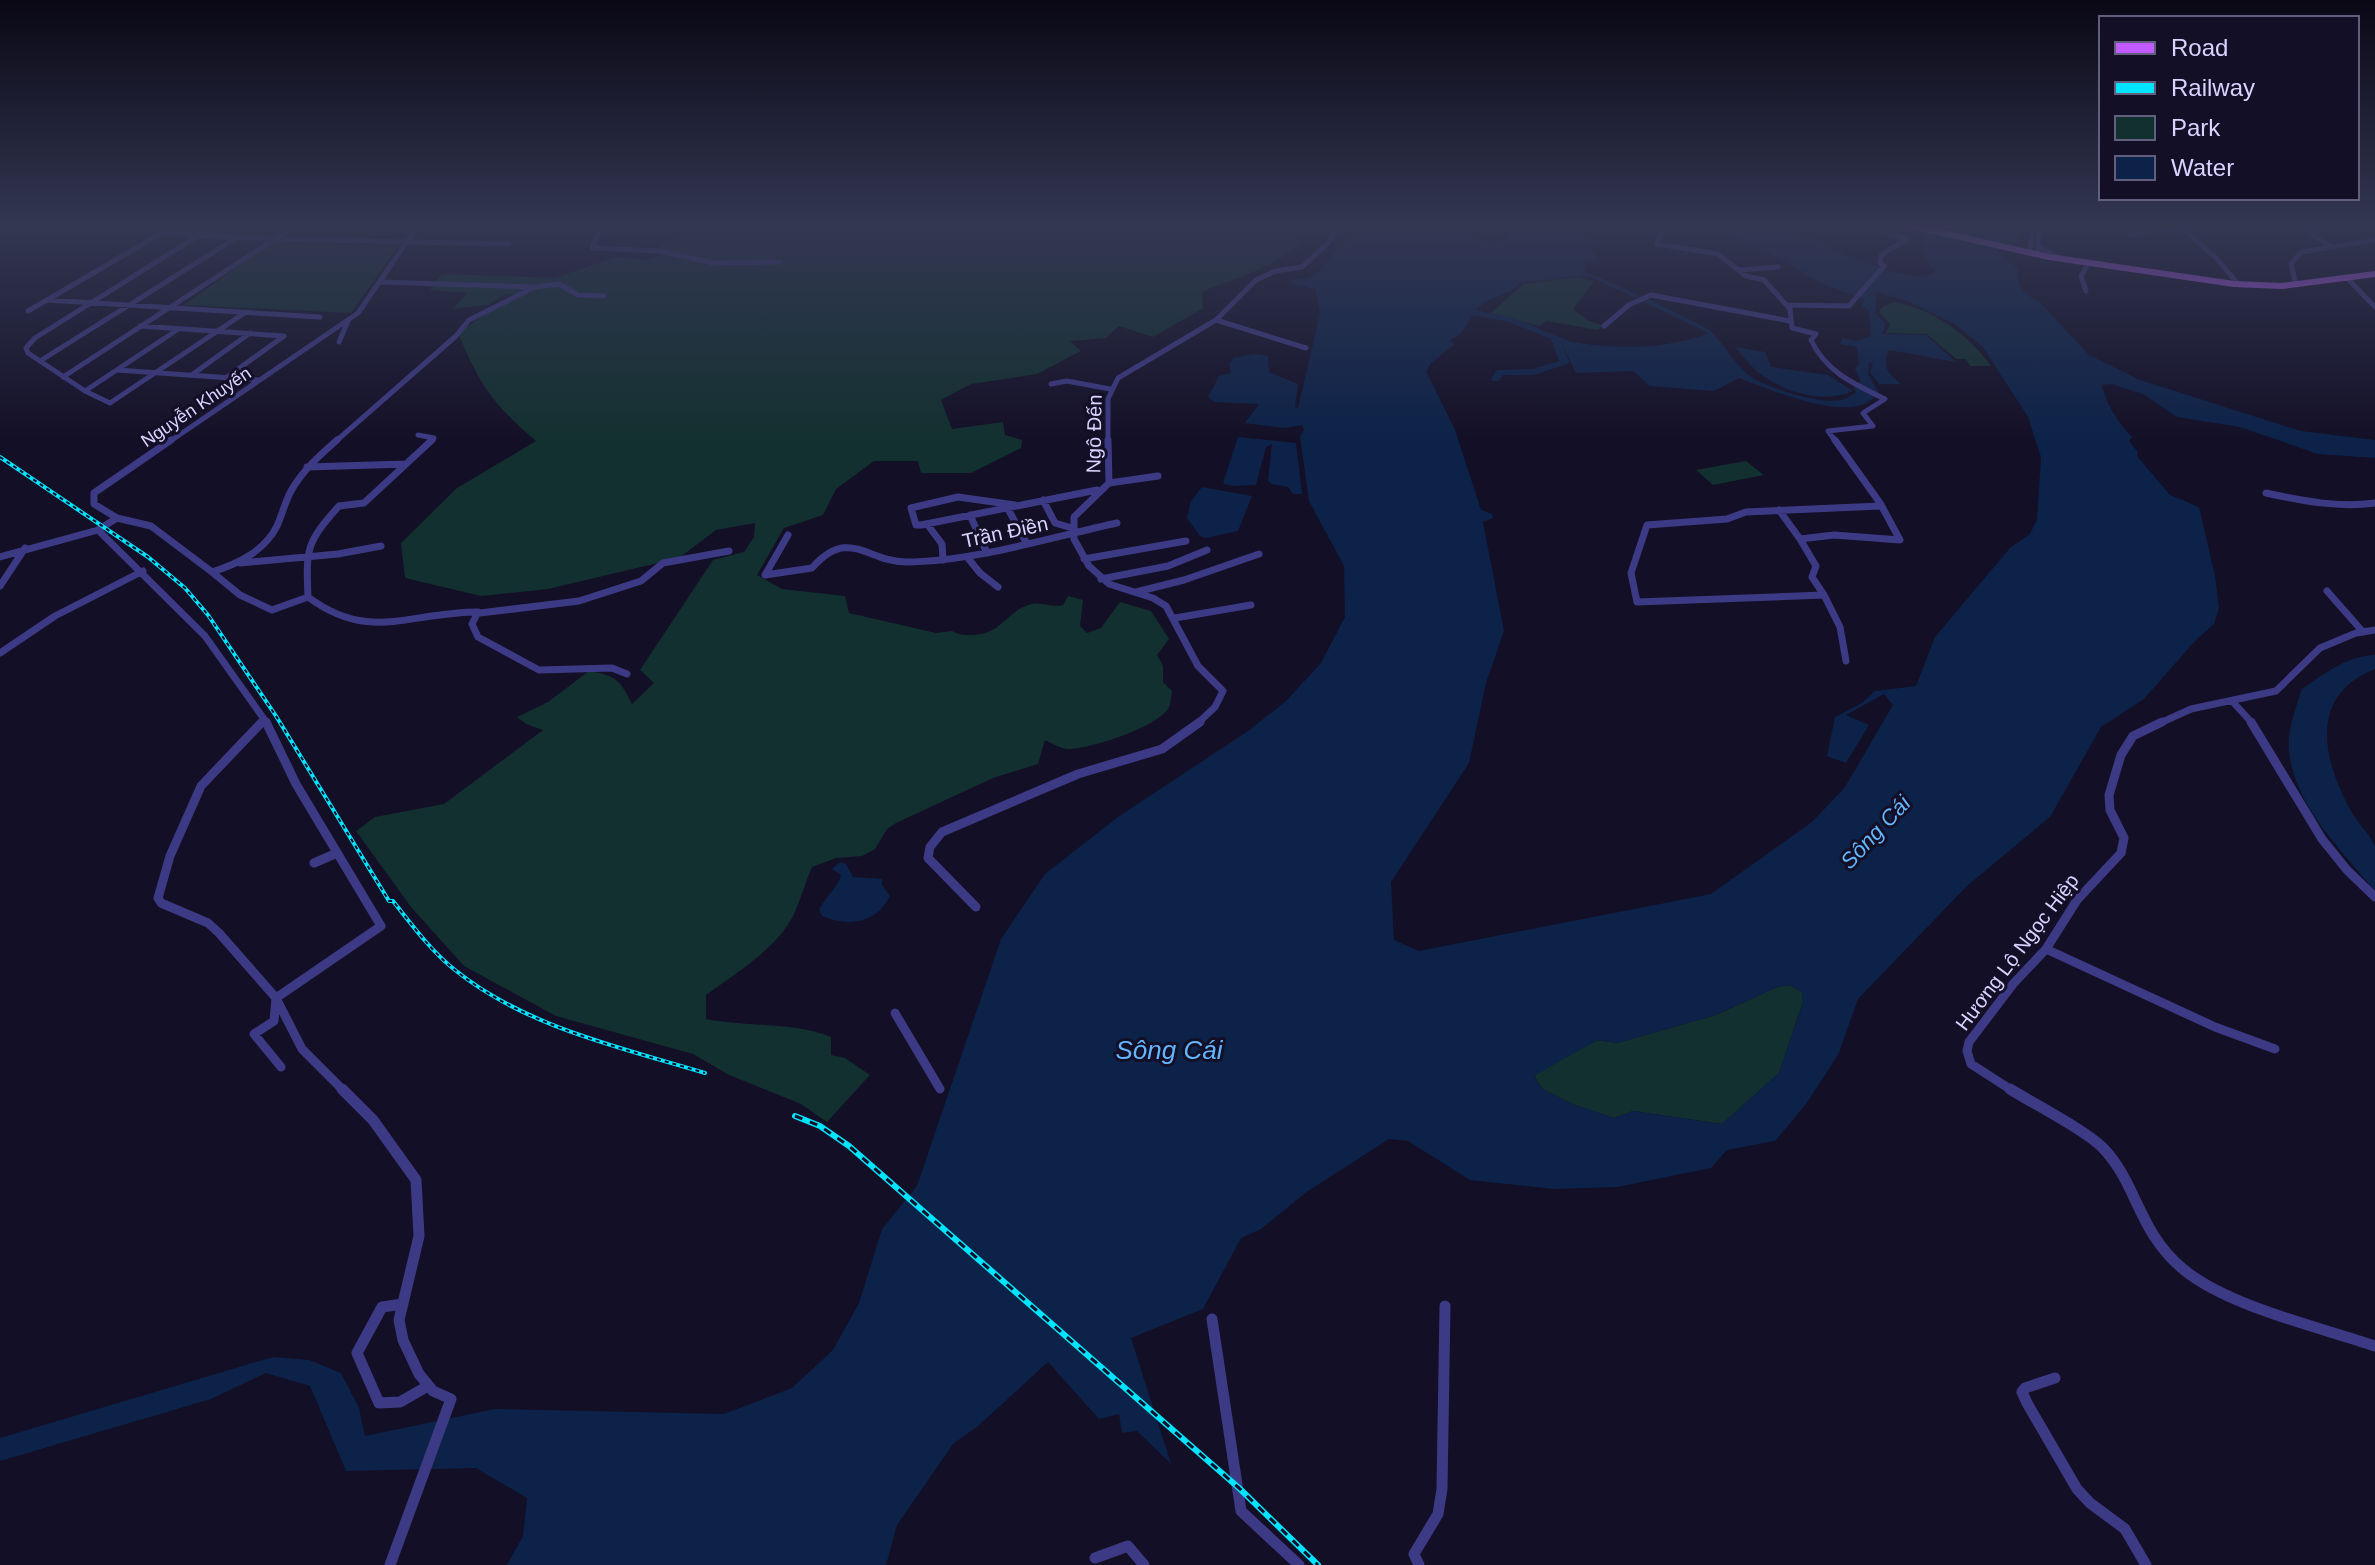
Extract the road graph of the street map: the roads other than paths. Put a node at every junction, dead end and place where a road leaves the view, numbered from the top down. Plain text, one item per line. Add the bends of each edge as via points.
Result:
1 (51, 297) edge
2 (101, 297) edge
3 (142, 297) edge
4 (186, 297) edge
5 (369, 297) edge
6 (515, 297) edge
7 (1239, 297) edge
8 (1644, 297) edge
9 (1652, 297) edge
10 (1780, 297) edge
11 (1859, 297) edge
12 (46, 300) junction
13 (91, 303) junction
14 (129, 305) junction
15 (1787, 305) junction
16 (169, 308) junction
17 (28, 311) dead end
18 (246, 312) junction
19 (320, 317) dead end
20 (1216, 320) junction
21 (348, 321) junction
22 (1790, 321) junction
23 (140, 326) junction
24 (1604, 326) dead end
25 (178, 329) junction
26 (218, 331) junction
27 (250, 333) junction
28 (339, 342) dead end
29 (1306, 348) dead end
30 (40, 361) junction
31 (117, 370) junction
32 (158, 373) junction
33 (193, 375) junction
34 (63, 377) junction
35 (227, 377) junction
36 (260, 380) junction
37 (1051, 384) dead end
38 (1110, 389) junction
39 (85, 391) junction
40 (418, 435) dead end
41 (406, 464) junction
42 (307, 467) junction
43 (1158, 476) dead end
44 (1109, 483) junction
45 (1097, 490) junction
46 (2266, 493) dead end
47 (1043, 500) junction
48 (2375, 503) edge
49 (1011, 506) junction
50 (1880, 506) junction
51 (1779, 510) junction
52 (970, 515) junction
53 (117, 518) junction
54 (1117, 523) dead end
55 (927, 524) junction
56 (98, 530) junction
57 (1073, 531) junction
58 (788, 535) dead end
59 (1800, 539) junction
60 (1186, 541) dead end
61 (1027, 544) junction
62 (381, 546) dead end
63 (26, 548) junction
64 (1207, 550) dead end
65 (729, 551) dead end
66 (987, 553) junction
67 (1259, 554) dead end
68 (0, 557) edge
69 (305, 557) junction
70 (967, 557) junction
71 (1084, 559) junction
72 (943, 560) junction
73 (239, 563) junction
74 (143, 571) junction
75 (212, 572) junction
76 (1100, 579) junction
77 (0, 586) edge
78 (998, 587) dead end
79 (2327, 591) dead end
80 (1135, 592) junction
81 (1824, 595) junction
82 (308, 597) junction
83 (1251, 605) dead end
84 (480, 613) junction
85 (1175, 618) junction
86 (2375, 630) edge
87 (2363, 632) junction
88 (0, 653) edge
89 (1846, 661) dead end
90 (627, 674) dead end
91 (2232, 701) junction
92 (264, 719) junction
93 (337, 853) junction
94 (314, 863) dead end
95 (2375, 897) edge
96 (976, 907) dead end
97 (2046, 949) junction
98 (276, 998) junction
99 (895, 1013) dead end
100 (2275, 1049) dead end
101 (281, 1067) dead end
102 (940, 1089) dead end
103 (403, 1304) junction
104 (1445, 1306) dead end
105 (1212, 1319) dead end
106 (2375, 1346) edge
107 (2055, 1378) dead end
108 (428, 1386) junction
109 (1095, 1558) dead end
110 (1417, 1560) edge
111 (390, 1565) edge
112 (1144, 1565) edge
113 (1299, 1565) edge
114 (2146, 1565) edge

1 - 12 street
2 - 13 street
3 - 14 street
4 - 16 street
5 - 21 street, Nguyễn Khuyến
6 - 42 street via 466,322
7 - 20 street, Ngô Đến
8 - 24 street
9 - 22 street
10 - 15 street
11 - 15 street via 1844,306
12 - 13 street
12 - 17 street
13 - 14 street
13 - 30 street via 29,343 28,353
14 - 16 street
14 - 30 street
15 - 22 street
16 - 18 street
16 - 23 street
18 - 19 street
18 - 26 street
20 - 29 street
20 - 38 street, Ngô Đến via 1118,378
21 - 28 street
21 - 36 street, Nguyễn Khuyến
22 - 50 street via 1792,328 1816,334 1811,340 1818,355 1836,374 1886,400 1863,413 1873,426 1828,431
23 - 25 street
23 - 34 street
25 - 26 street
25 - 31 street
26 - 27 street
26 - 32 street
27 - 33 street
27 - 35 street via 284,336
30 - 34 street
31 - 32 street
31 - 39 street
32 - 33 street
32 - 39 street via 110,403
33 - 35 street
34 - 39 street
35 - 36 street
36 - 53 street, Nguyễn Khuyến via 94,493 94,504
37 - 38 street via 1067,381
38 - 44 street, Ngô Đến
40 - 41 street via 434,438
41 - 42 street
41 - 69 street via 364,503 339,506 310,539
42 - 73 street via 275,530
43 - 44 street
44 - 45 street, Ngô Đến
45 - 47 street
45 - 57 street, Ngô Đến via 1076,516
46 - 48 street via 2329,504
47 - 49 street
47 - 57 street via 1055,523
49 - 52 street
49 - 55 street via 958,497 912,506 916,525
49 - 61 street
50 - 51 street
50 - 59 street via 1900,540 1834,535
51 - 59 street
51 - 81 street via 1647,525 1629,582 1633,595 1637,602
52 - 55 street
52 - 66 street
53 - 56 street
53 - 75 street via 151,526
54 - 57 street, Trần Điền
55 - 72 street via 942,544
56 - 63 street
56 - 74 street
57 - 61 street, Trần Điền
57 - 71 street
58 - 72 street, Trần Điền via 765,575 812,568 825,553 858,547 902,562
59 - 81 street via 1816,566 1812,577
60 - 71 street
61 - 66 street, Trần Điền
62 - 69 street
63 - 68 street
63 - 77 street
64 - 76 street via 1168,566
65 - 84 street via 663,563 641,581 579,601
66 - 70 street, Trần Điền
67 - 80 street
69 - 73 street
69 - 82 street
70 - 72 street, Trần Điền
70 - 78 street
71 - 76 street
73 - 75 street
74 - 88 street via 55,616
74 - 92 street via 205,636
75 - 82 street via 270,610
76 - 80 street
79 - 87 street
80 - 85 street via 1160,601
81 - 89 street via 1835,612
82 - 84 street via 336,617 368,625
83 - 85 street
84 - 90 street via 472,624 478,637 531,667 612,668
85 - 96 street via 1198,666 1223,691 1215,707 1162,749 1078,774 942,832 928,858
86 - 87 street, Hương Lộ Ngọc Hiệp
87 - 91 street, Hương Lộ Ngọc Hiệp via 2320,648 2276,691
91 - 95 street via 2257,727 2326,845
91 - 97 street, Hương Lộ Ngọc Hiệp via 2180,713 2130,740 2109,795 2124,838 2121,853 2077,900
92 - 93 street
92 - 98 street via 202,785 158,898 208,923
93 - 94 street
93 - 98 street via 381,926
97 - 100 street
97 - 106 street, Hương Lộ Ngọc Hiệp via 1969,1042 1971,1064 2101,1146 2149,1231 2195,1280
98 - 101 street via 274,1021 254,1034
98 - 103 street via 302,1049 373,1120 416,1180 419,1236
99 - 102 street
103 - 108 street via 403,1340
103 - 108 street via 382,1307 357,1353 379,1403 400,1402
104 - 110 street via 1442,1489 1438,1514
105 - 113 street via 1241,1511
107 - 114 street via 2025,1388 2027,1403 2077,1489 2125,1529
108 - 111 street via 451,1399
109 - 112 street via 1128,1546

